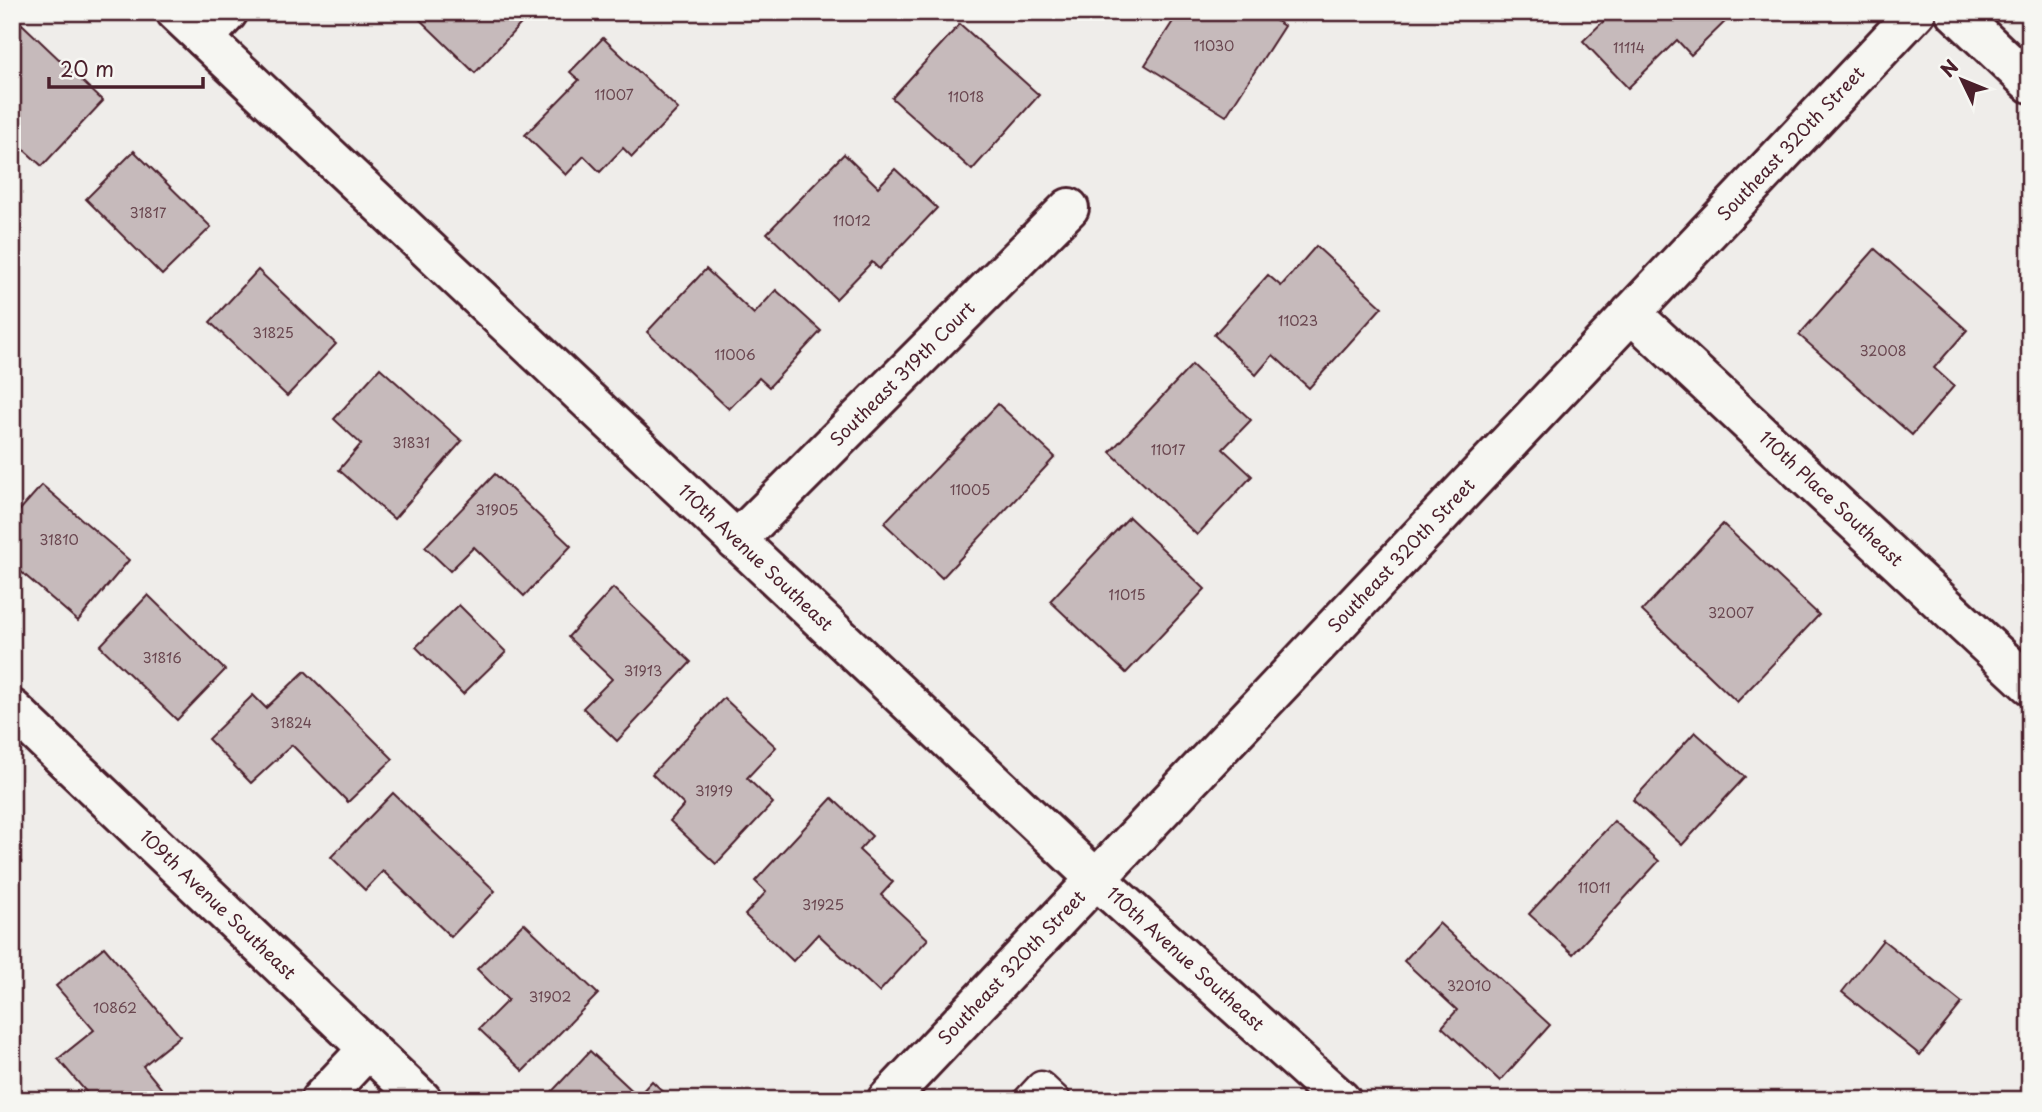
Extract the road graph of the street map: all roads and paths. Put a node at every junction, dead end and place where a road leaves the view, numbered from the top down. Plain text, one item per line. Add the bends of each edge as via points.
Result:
1 (176, 12) edge
2 (1916, 12) edge
3 (1955, 12) edge
4 (216, 25) edge
5 (2030, 83) edge
6 (1069, 208) dead end
7 (1631, 313) junction
8 (736, 541) junction
9 (2030, 685) edge
10 (12, 709) edge
11 (1095, 878) junction
12 (368, 1049) junction
13 (320, 1100) edge
14 (422, 1100) edge
15 (887, 1100) edge
16 (1028, 1100) edge
17 (1056, 1100) edge
18 (1341, 1100) edge

1 - 4 street, 110th Avenue Southeast
2 - 7 street, Southeast 320th Street
3 - 5 street
4 - 8 street, 110th Avenue Southeast
6 - 8 street, Southeast 319th Court
7 - 9 street, 110th Place Southeast
7 - 11 street, Southeast 320th Street
8 - 11 street, 110th Avenue Southeast
10 - 12 street, 109th Avenue Southeast
11 - 15 street, Southeast 320th Street
11 - 18 street, 110th Avenue Southeast
12 - 13 street
12 - 14 street, 109th Avenue Southeast
16 - 17 lane via 1041,1086

